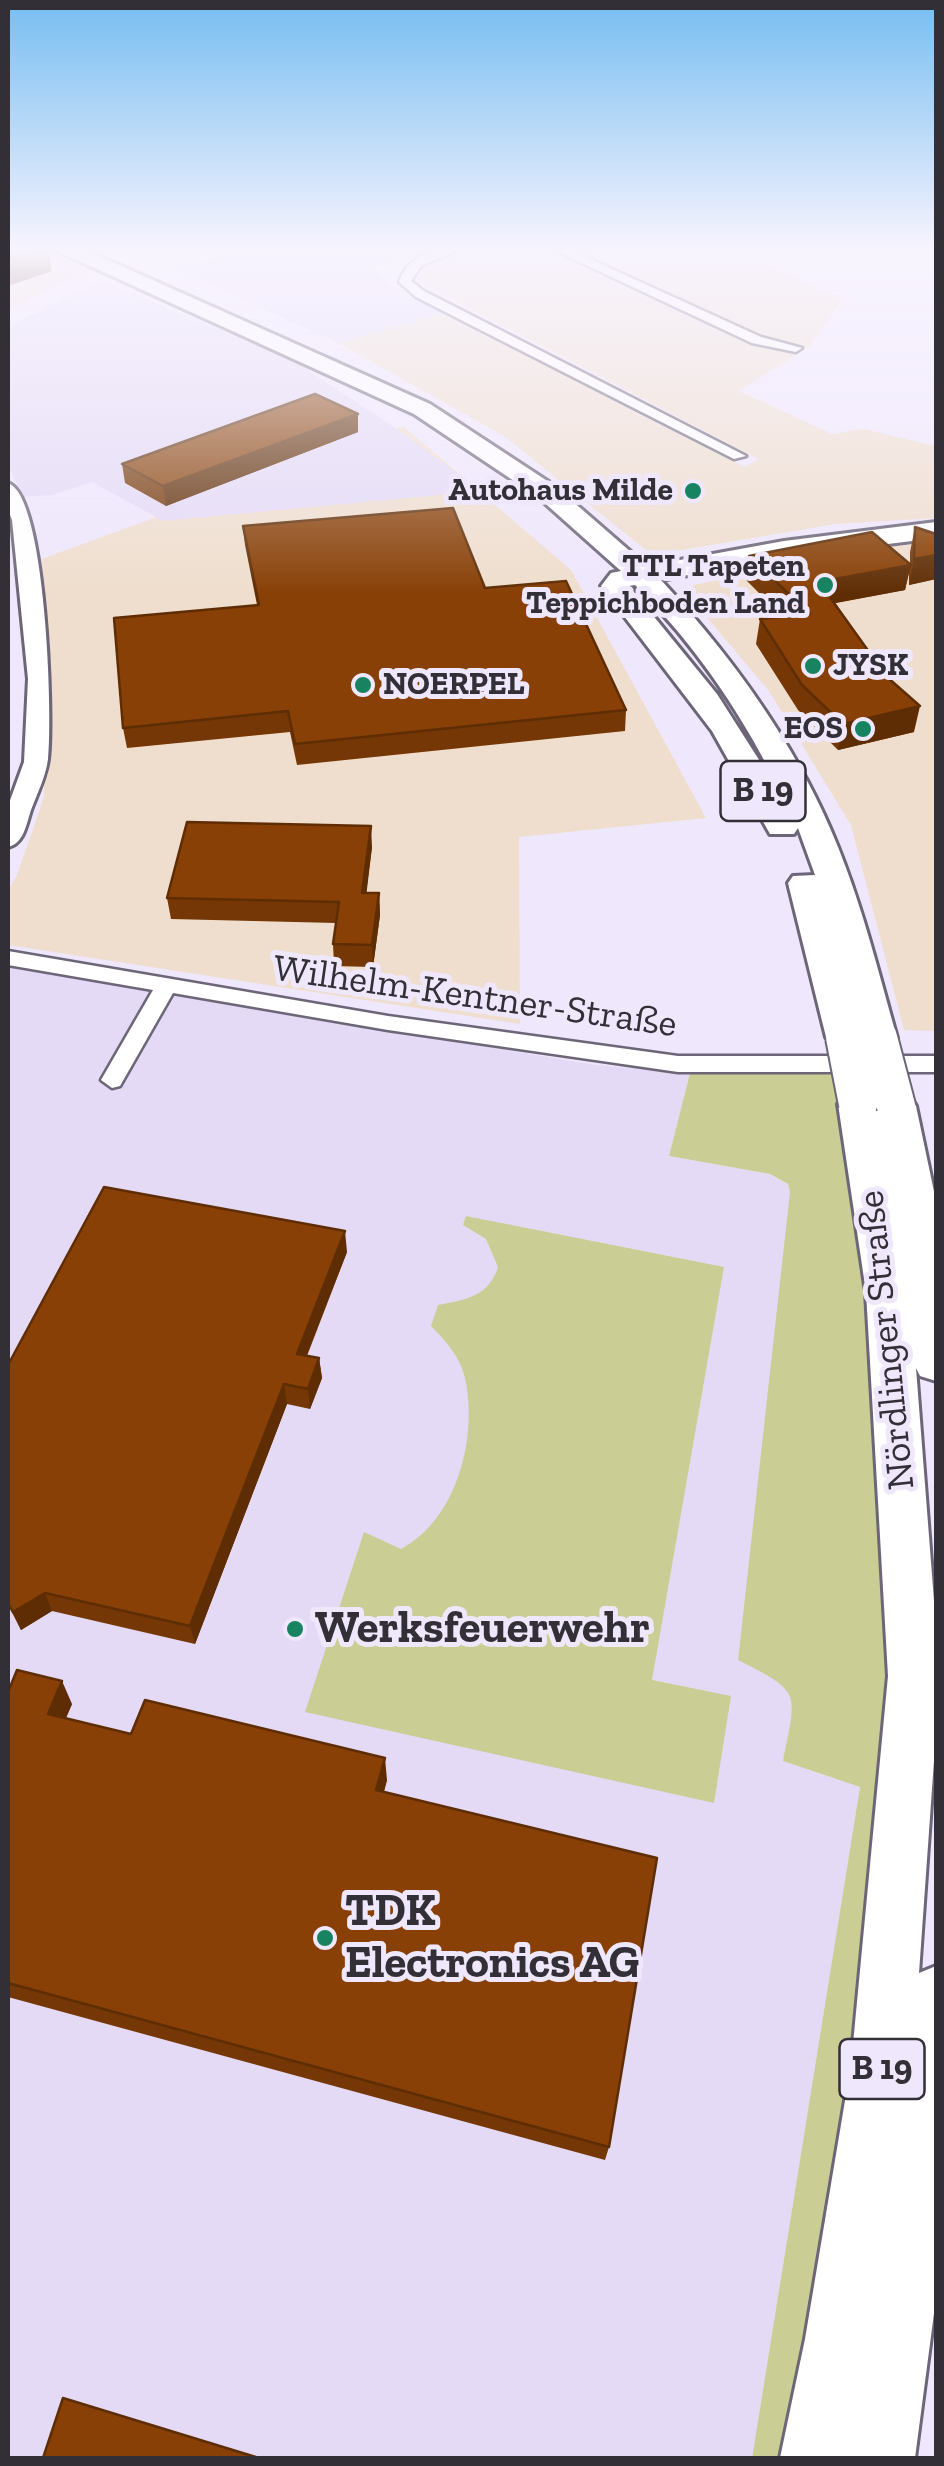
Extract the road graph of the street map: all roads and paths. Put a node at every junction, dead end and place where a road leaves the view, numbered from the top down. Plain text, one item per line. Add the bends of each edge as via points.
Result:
1 (329, 364) edge
2 (563, 364) edge
3 (739, 456) dead end
4 (8, 489) edge
5 (936, 530) edge
6 (699, 564) junction
7 (625, 578) junction
8 (676, 612) junction
9 (8, 838) edge
10 (8, 958) edge
11 (167, 985) junction
12 (861, 1037) junction
13 (936, 1064) edge
14 (112, 1080) dead end
15 (877, 1105) junction
16 (936, 1363) edge
17 (936, 1996) edge
18 (816, 2458) edge
19 (880, 2458) edge

1 - 7 main road, B 19 via 433,415 519,471 590,528
2 - 3 street
4 - 9 street via 22,520 38,679 36,762
5 - 6 main road
6 - 7 main road
6 - 8 main road via 680,590
7 - 8 main road, Nördlinger Straße / B 19
7 - 12 main road, Nördlinger Straße / B 19 via 776,814
8 - 12 main road, Nördlinger Straße / B 19 via 745,702 811,820 842,907
10 - 11 street, Wilhelm-Kentner-Straße
11 - 13 street, Wilhelm-Kentner-Straße via 678,1064
11 - 14 street
12 - 15 main road, Nördlinger Straße / B 19, bridge
15 - 16 main road, Nördlinger Straße / B 19 via 914,1196
15 - 18 main road, Nördlinger Straße / B 19 via 914,1676 882,2065
17 - 19 main road, B 19 via 924,2149

